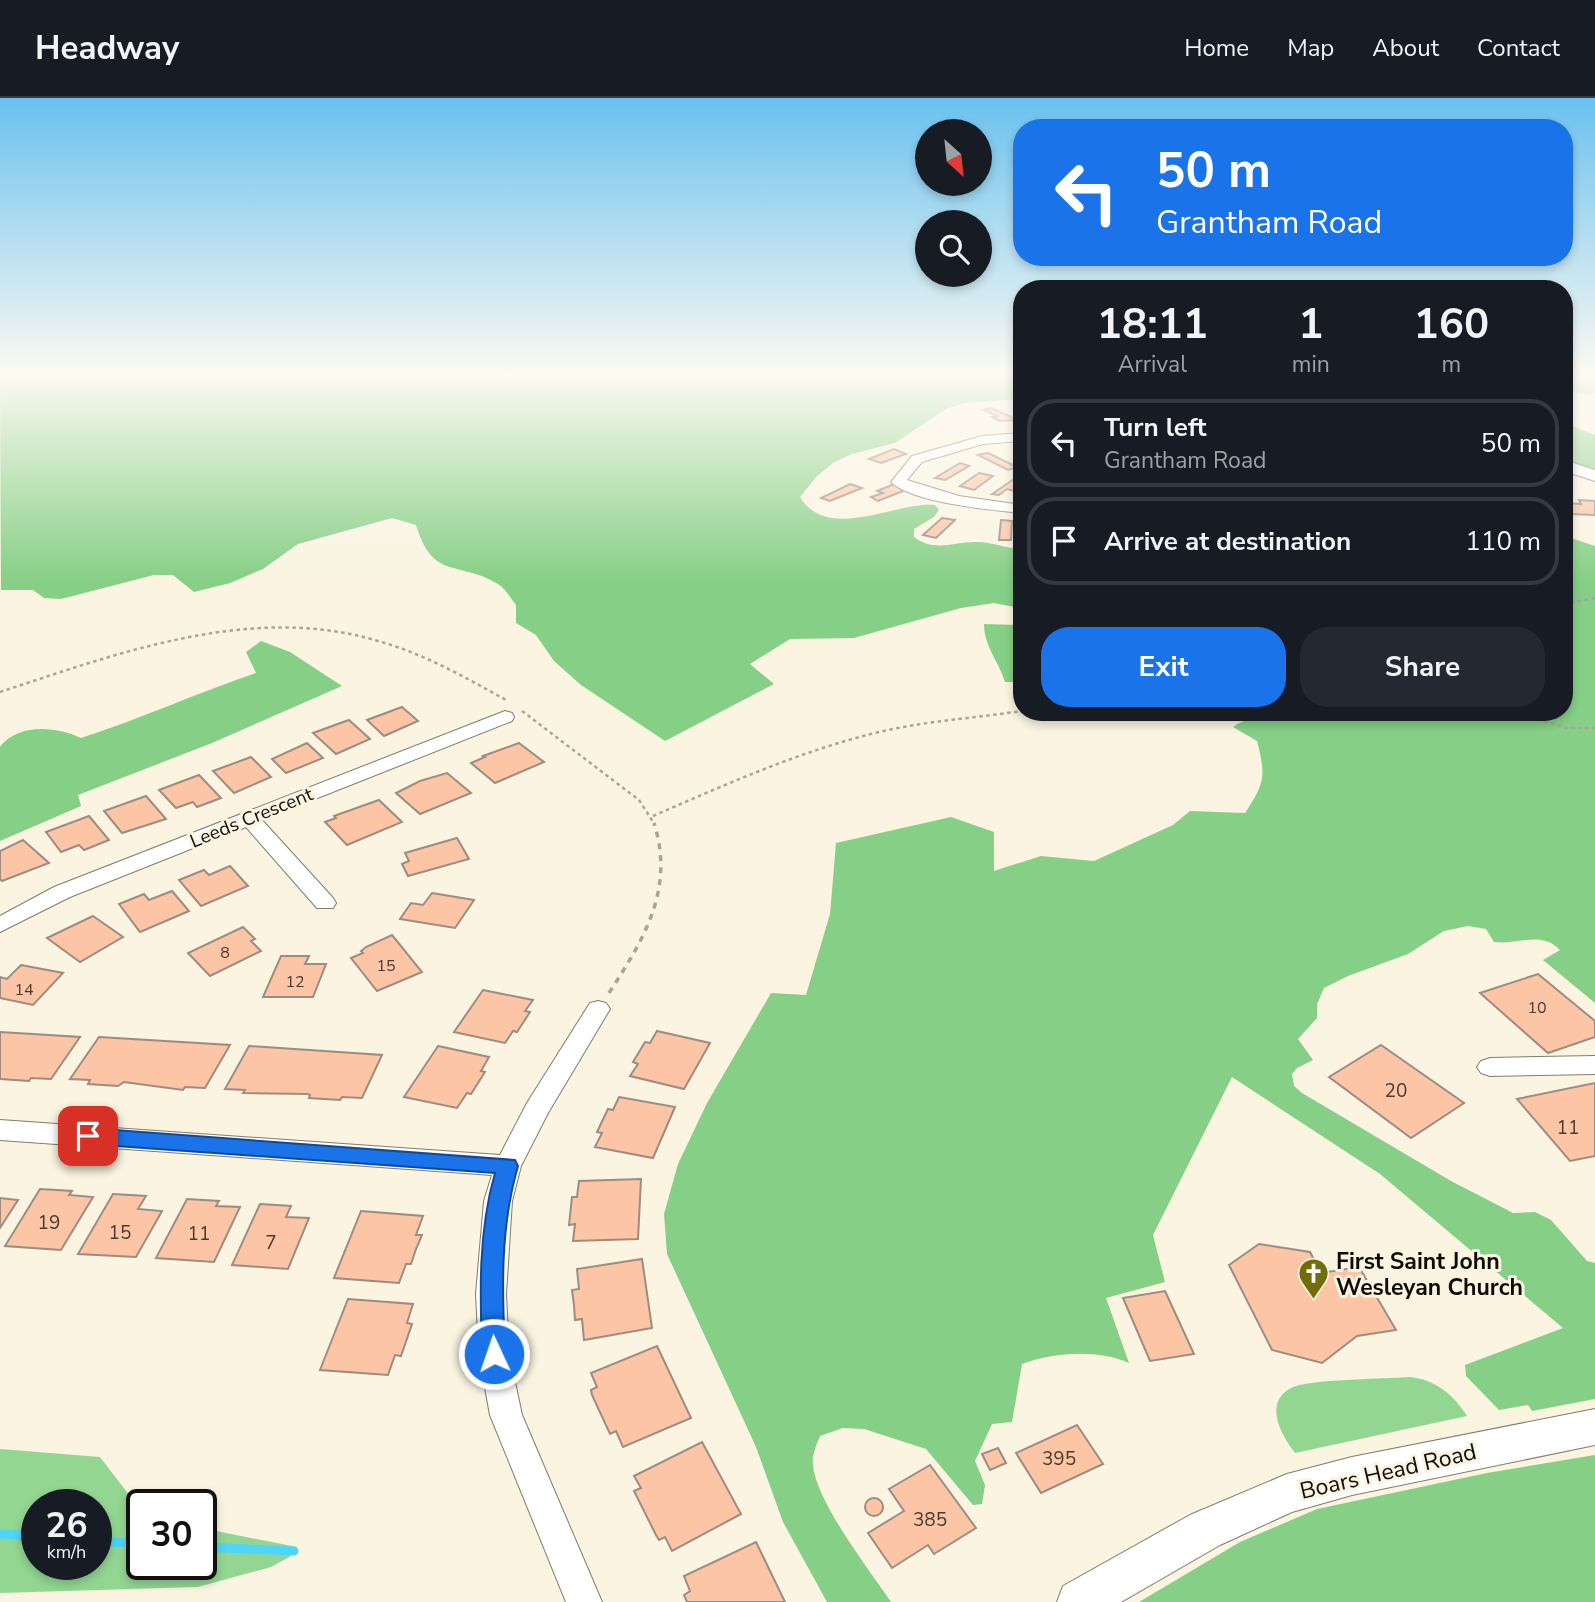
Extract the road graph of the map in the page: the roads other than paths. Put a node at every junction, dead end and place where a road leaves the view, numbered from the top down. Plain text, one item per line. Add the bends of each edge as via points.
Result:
1 (975, 442) edge
2 (1573, 468) edge
3 (1595, 476) edge
4 (1013, 508) edge
5 (508, 710) road end
6 (249, 818) junction
7 (325, 903) dead end
8 (0, 925) edge
9 (598, 1009) road end
10 (1595, 1065) edge
11 (1490, 1067) dead end
12 (0, 1130) edge
13 (508, 1166) junction
14 (1595, 1427) edge
15 (584, 1602) edge
16 (1079, 1602) edge

1 - 4 street via 917,459 898,482 919,491
2 - 3 street
5 - 6 street, Leeds Crescent
6 - 7 street
6 - 8 street, Leeds Crescent via 62,892
9 - 13 street via 536,1110
10 - 11 street
12 - 13 street
13 - 15 street via 498,1201 492,1261 498,1384 517,1446
14 - 16 street, Boars Head Road via 1352,1476 1287,1494 1205,1530

